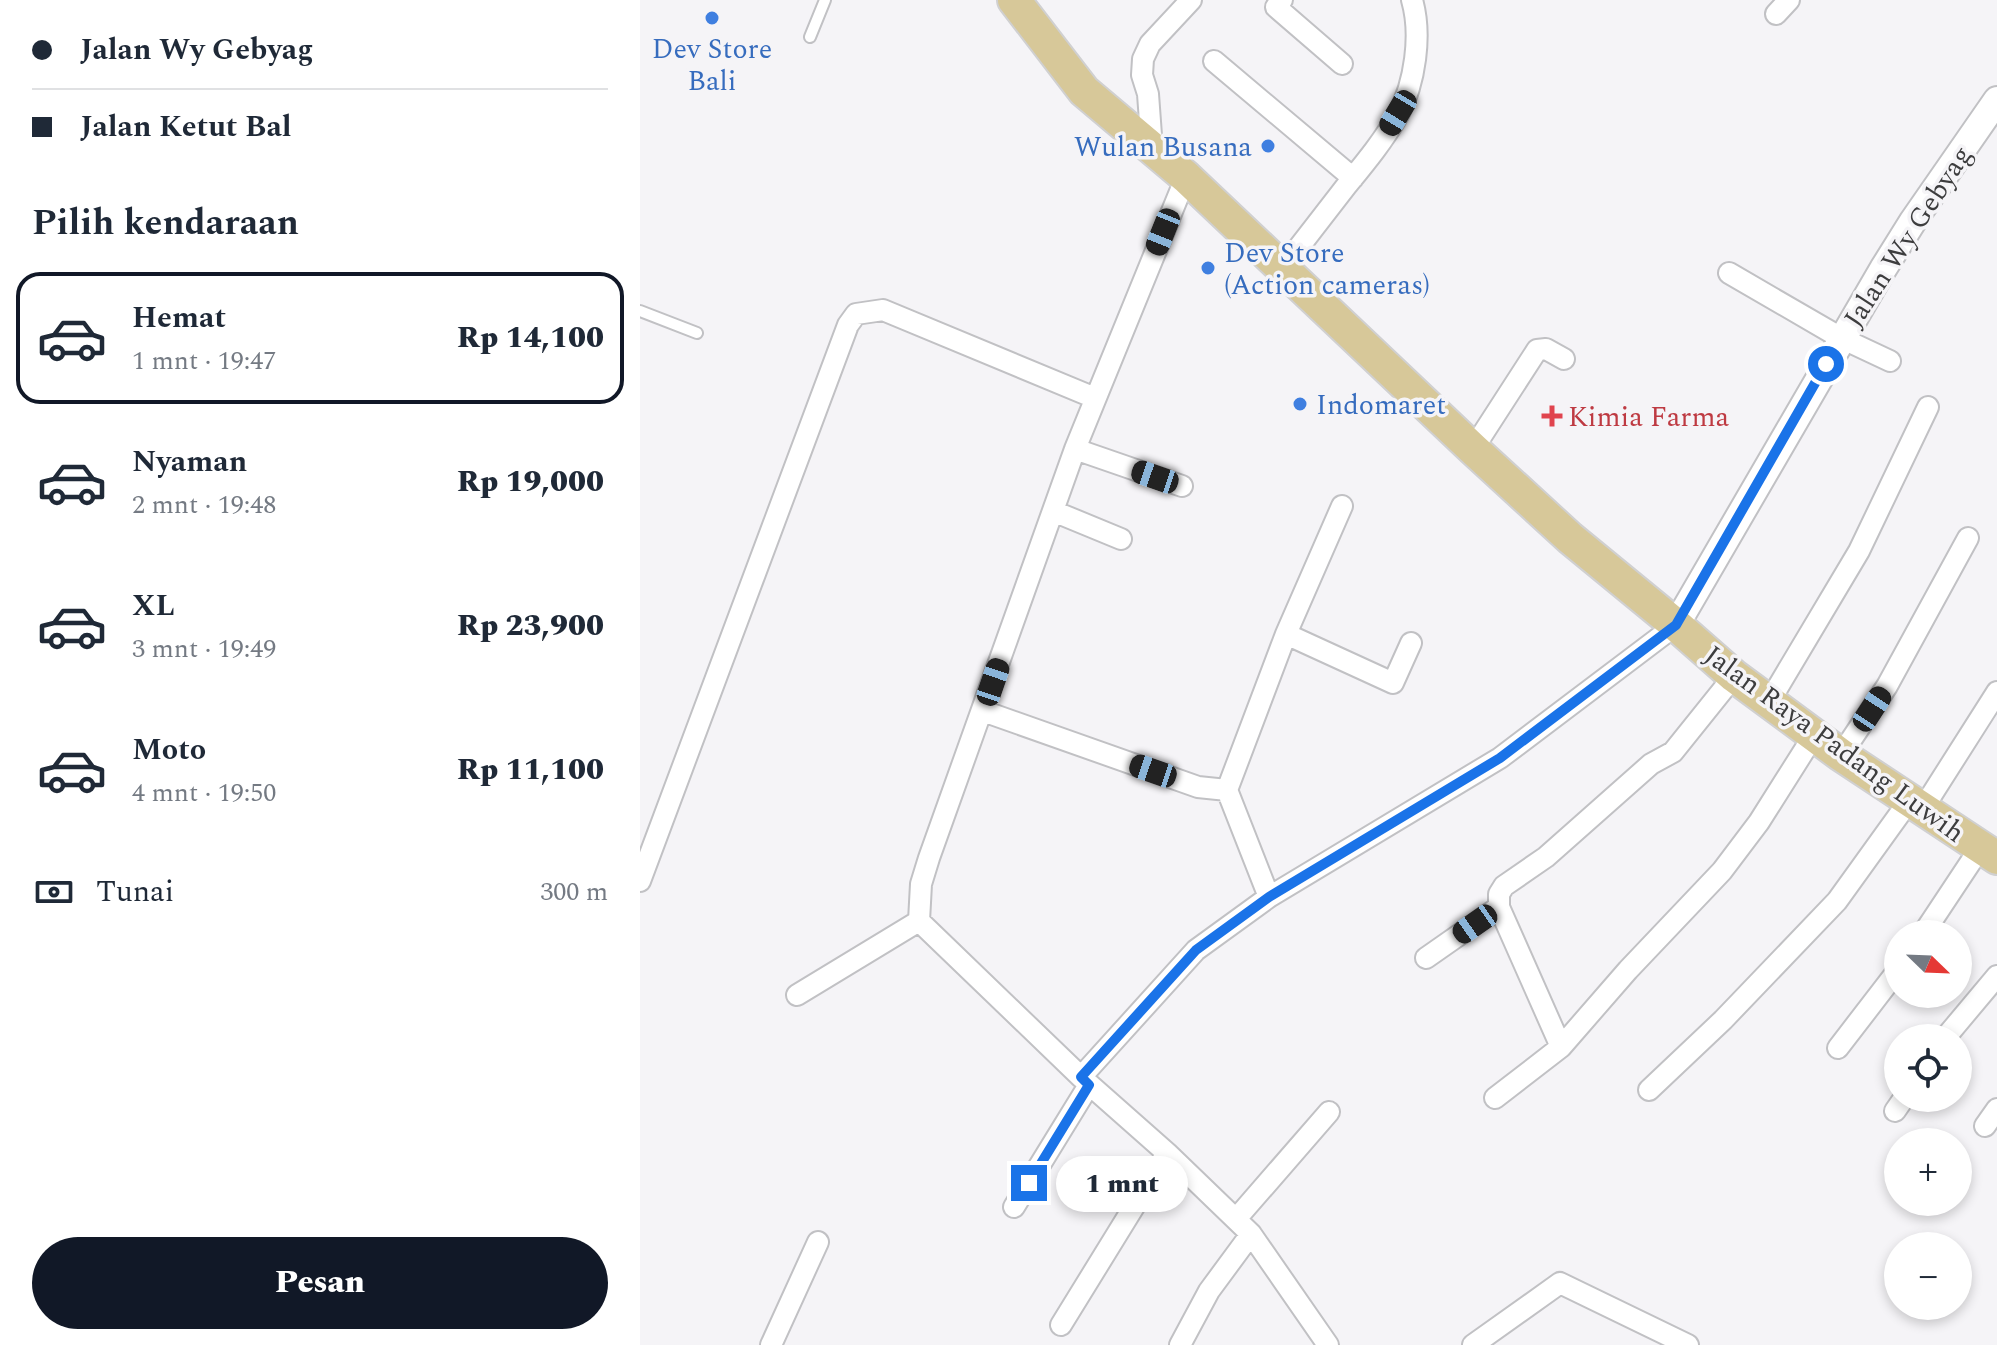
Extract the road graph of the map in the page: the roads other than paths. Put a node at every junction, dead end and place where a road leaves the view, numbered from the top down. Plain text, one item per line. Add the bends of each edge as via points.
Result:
1 (825, 0) edge
2 (1014, 0) edge
3 (1191, 0) edge
4 (1412, 0) edge
5 (1275, 2) edge
6 (810, 37) dead end
7 (1214, 61) dead end
8 (1342, 64) dead end
9 (1997, 100) edge
10 (1152, 149) junction
11 (1186, 177) junction
12 (1353, 178) junction
13 (1282, 269) junction
14 (1729, 273) dead end
15 (640, 311) edge
16 (697, 333) dead end
17 (1841, 338) junction
18 (1564, 359) dead end
19 (1890, 361) dead end
20 (1095, 398) junction
21 (1928, 407) dead end
22 (1075, 449) junction
23 (1473, 449) junction
24 (1182, 486) dead end
25 (1342, 506) dead end
26 (1053, 511) junction
27 (1968, 538) dead end
28 (1121, 539) dead end
29 (1676, 625) junction
30 (1286, 634) junction
31 (1411, 643) dead end
32 (1734, 676) junction
33 (1997, 692) edge
34 (1769, 702) junction
35 (983, 711) junction
36 (1814, 735) junction
37 (1841, 755) junction
38 (1227, 790) junction
39 (1916, 805) junction
40 (1988, 853) edge
41 (640, 881) edge
42 (1269, 897) junction
43 (1499, 907) junction
44 (1934, 920) edge
45 (919, 921) junction
46 (1426, 958) dead end
47 (1997, 976) edge
48 (1884, 988) edge
49 (797, 995) dead end
50 (1957, 1024) edge
51 (1561, 1047) junction
52 (1838, 1048) dead end
53 (1085, 1081) junction
54 (1649, 1090) dead end
55 (1495, 1098) dead end
56 (1329, 1112) dead end
57 (1167, 1153) junction
58 (1014, 1207) dead end
59 (1236, 1219) junction
60 (1251, 1234) junction
61 (818, 1242) dead end
62 (1061, 1325) dead end
63 (771, 1345) edge
64 (1180, 1345) edge
65 (1328, 1345) edge
66 (1473, 1345) edge
67 (1688, 1345) edge

1 - 6 lane
2 - 10 main road, Jalan Raya Padang Luwih via 1084,91
3 - 10 street via 1150,44 1143,59
4 - 12 street via 1416,42 1405,98 1389,130
5 - 8 street
7 - 12 street
9 - 17 street, Jalan Wy Gebyag
10 - 11 main road, Jalan Raya Padang Luwih
11 - 13 main road, Jalan Raya Padang Luwih
11 - 20 street
12 - 13 street
13 - 23 main road, Jalan Raya Padang Luwih
14 - 17 street
15 - 16 lane
17 - 19 street
17 - 29 street, Jalan Wy Gebyag
18 - 23 street via 1537,350
20 - 22 street
20 - 41 street via 883,310 856,314 842,339
21 - 34 street via 1859,551
22 - 24 street
22 - 26 street
23 - 29 main road, Jalan Raya Padang Luwih
25 - 30 street
26 - 28 street
26 - 35 street
27 - 37 street via 1887,686
29 - 32 main road, Jalan Raya Padang Luwih
29 - 42 street via 1500,758
30 - 31 street via 1393,683
30 - 38 street
32 - 34 main road, Jalan Raya Padang Luwih
32 - 43 street via 1673,752 1651,764 1557,849 1504,886
33 - 39 street
34 - 36 main road, Jalan Raya Padang Luwih
35 - 38 street via 1198,787
35 - 45 street via 921,884
36 - 37 main road, Jalan Raya Padang Luwih
36 - 51 street via 1722,871
37 - 39 main road, Jalan Raya Padang Luwih
38 - 42 street
39 - 40 main road, Jalan Raya Padang Luwih
39 - 54 street via 1837,901
40 - 44 street
42 - 53 street via 1196,950
43 - 46 street
43 - 51 street
45 - 49 street
45 - 53 street
47 - 50 street
48 - 52 street
51 - 55 street
53 - 57 street
53 - 58 street
56 - 59 street
57 - 59 street
57 - 62 street
59 - 60 street
60 - 64 street via 1209,1291
60 - 65 street
61 - 63 street
66 - 67 street via 1560,1283

